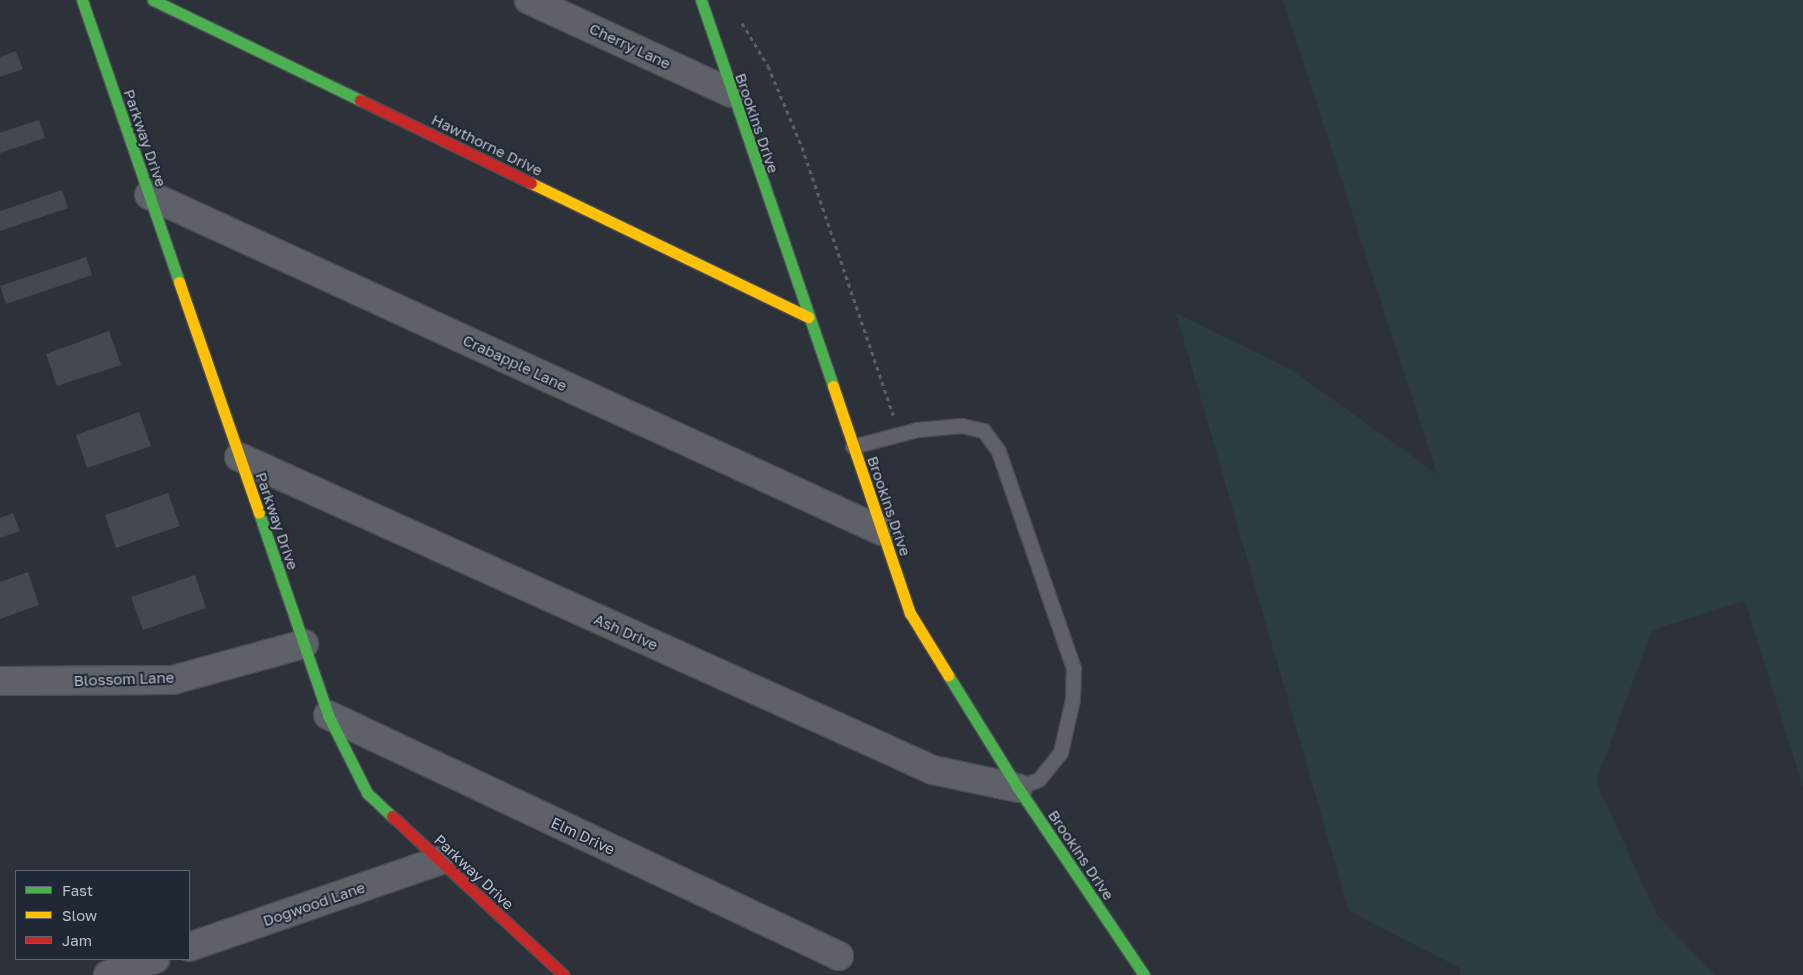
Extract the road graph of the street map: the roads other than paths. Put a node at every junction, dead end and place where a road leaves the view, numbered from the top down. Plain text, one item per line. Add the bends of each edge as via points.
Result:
1 (82, 0) edge
2 (152, 0) edge
3 (529, 0) edge
4 (701, 0) edge
5 (731, 93) junction
6 (149, 195) junction
7 (808, 317) junction
8 (853, 447) junction
9 (239, 458) junction
10 (882, 531) junction
11 (304, 644) junction
12 (0, 681) edge
13 (328, 715) junction
14 (1018, 788) junction
15 (439, 861) junction
16 (190, 947) edge
17 (838, 956) dead end
18 (152, 960) edge
19 (108, 975) edge
20 (564, 975) edge
21 (1144, 975) edge

1 - 6 street, Parkway Drive
2 - 7 street, Hawthorne Drive
3 - 5 street, Cherry Lane
4 - 5 street, Brookins Drive
5 - 7 street, Brookins Drive
6 - 9 street, Parkway Drive
6 - 10 street, Crabapple Lane
7 - 8 street, Brookins Drive
8 - 10 street, Brookins Drive
8 - 14 lane via 918,430 962,426 984,431 999,452 1074,669 1073,700 1061,753 1039,780
9 - 11 street, Parkway Drive
9 - 14 street, Ash Drive via 933,770
10 - 14 street, Brookins Drive via 910,613
11 - 12 street, Blossom Lane via 173,680
11 - 13 street, Parkway Drive
13 - 15 street, Parkway Drive via 367,793
13 - 17 street, Elm Drive
14 - 21 street, Brookins Drive
15 - 16 street, Dogwood Lane
15 - 20 street, Parkway Drive
18 - 19 street

